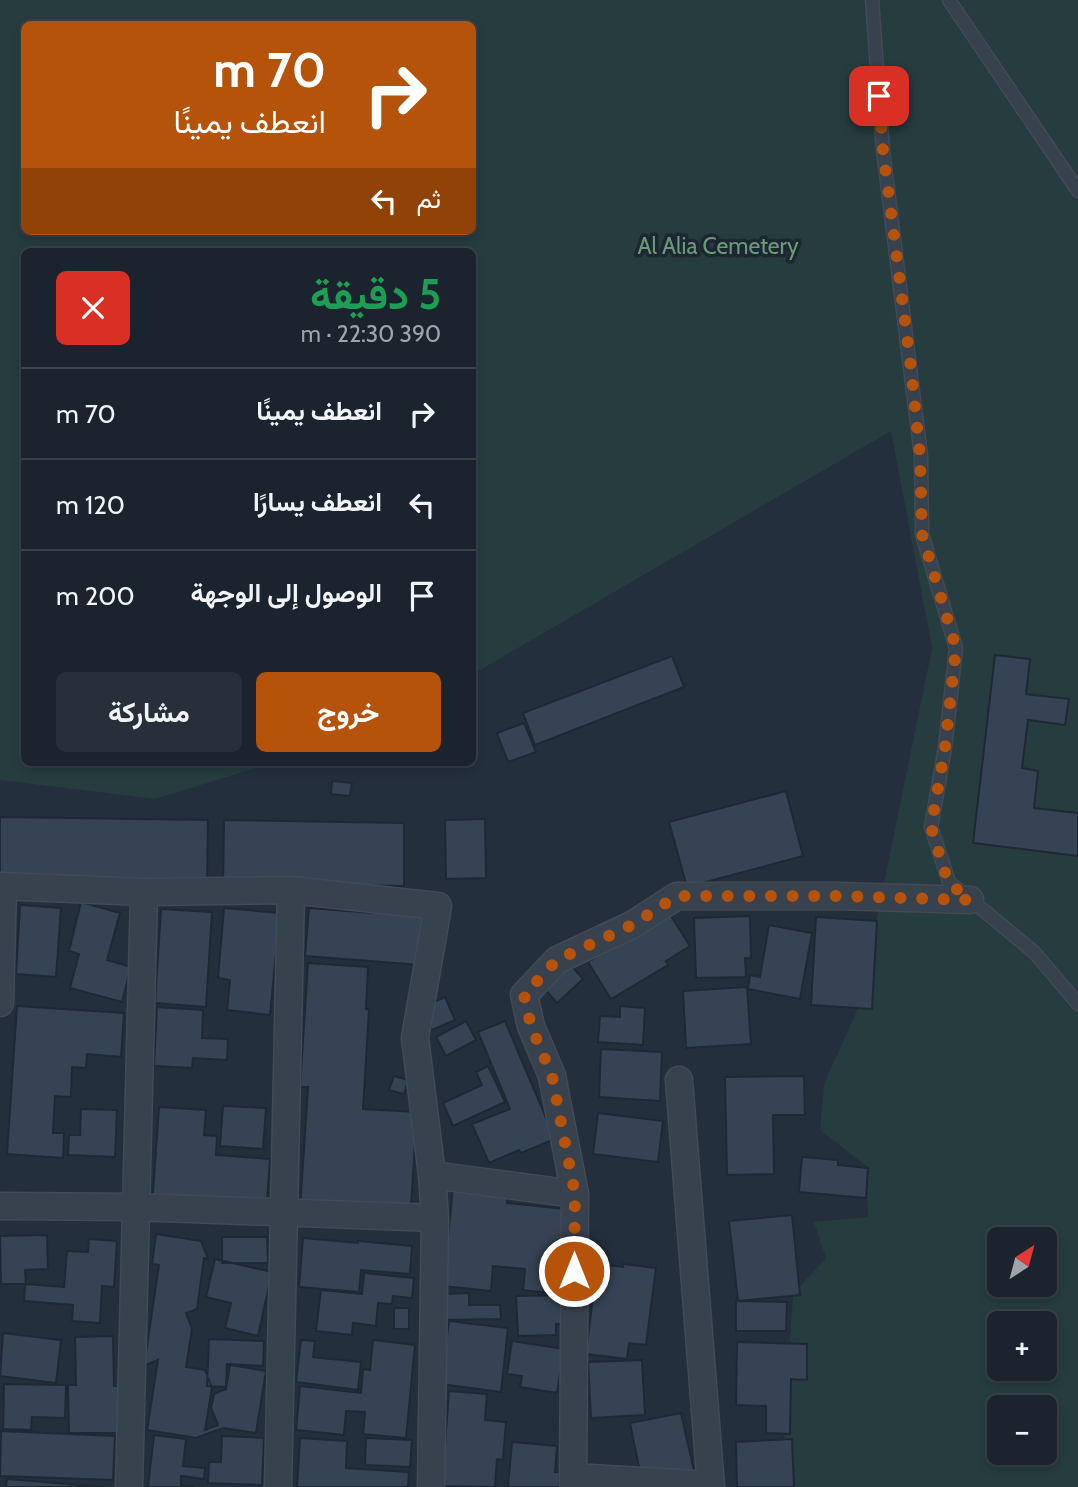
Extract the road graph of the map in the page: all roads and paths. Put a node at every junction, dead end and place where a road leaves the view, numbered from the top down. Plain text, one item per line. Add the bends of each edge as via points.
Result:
1 (872, 0) edge
2 (949, 0) edge
3 (1078, 191) edge
4 (2, 886) edge
5 (291, 890) junction
6 (144, 892) junction
7 (970, 900) junction
8 (0, 1003) edge
9 (1078, 1004) edge
10 (679, 1080) dead end
11 (432, 1175) junction
12 (575, 1194) junction
13 (0, 1206) edge
14 (136, 1207) junction
15 (283, 1212) junction
16 (435, 1219) junction
17 (573, 1482) edge
18 (711, 1486) edge
19 (129, 1487) edge
20 (278, 1487) edge
21 (431, 1487) edge

1 - 7 lane via 883,150 920,456 922,534 956,648 931,827 948,882
2 - 3 lane
4 - 6 street
4 - 8 street
5 - 6 street
5 - 11 street via 438,906 415,1038
5 - 15 street
6 - 14 street
7 - 9 lane via 1034,952
7 - 12 street via 677,896 632,925 557,960 524,995 531,1026 552,1076
10 - 18 street
11 - 12 street
11 - 16 street
12 - 17 street
13 - 14 street
14 - 15 street
14 - 19 street
15 - 16 street
15 - 20 street
16 - 21 street
17 - 18 street

